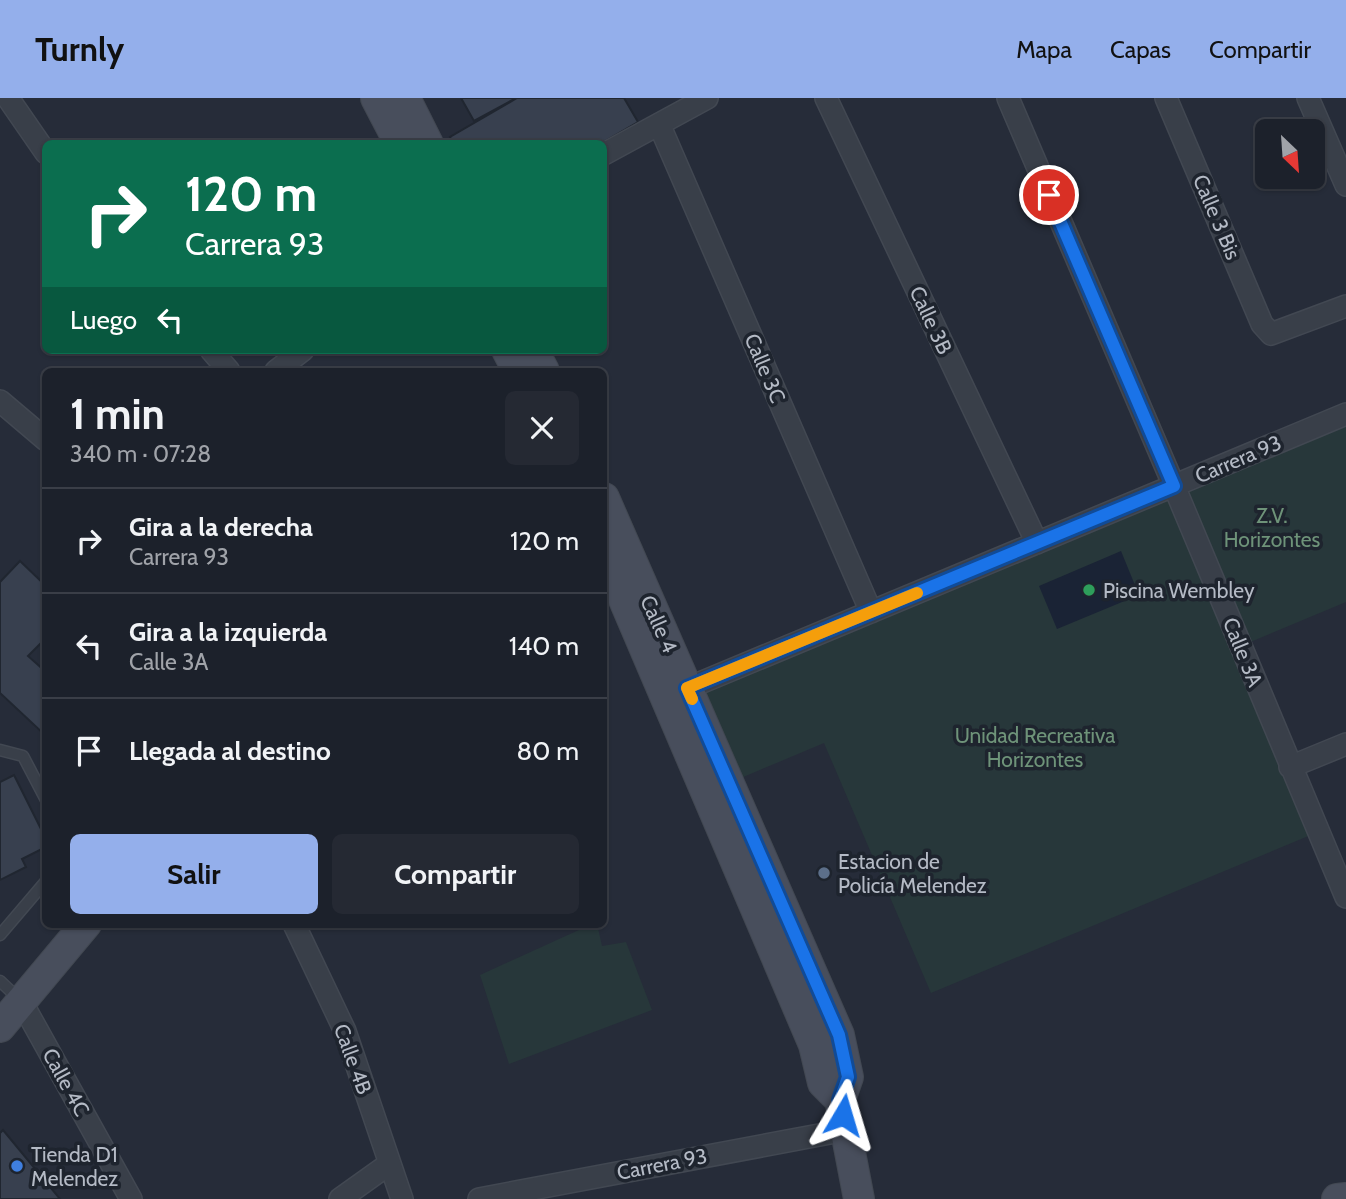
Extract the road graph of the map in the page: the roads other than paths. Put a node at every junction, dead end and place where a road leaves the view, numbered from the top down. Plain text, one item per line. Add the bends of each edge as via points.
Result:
1 (8, 98) edge
2 (376, 98) edge
3 (405, 98) edge
4 (707, 98) edge
5 (825, 98) edge
6 (1008, 98) edge
7 (1166, 98) edge
8 (1308, 98) edge
9 (659, 124) junction
10 (398, 140) edge
11 (426, 140) edge
12 (42, 147) edge
13 (607, 152) edge
14 (1343, 172) edge
15 (1346, 306) edge
16 (214, 354) edge
17 (298, 354) edge
18 (226, 368) edge
19 (280, 368) edge
20 (0, 401) edge
21 (1346, 414) edge
22 (42, 437) edge
23 (1174, 486) junction
24 (607, 506) edge
25 (1037, 543) junction
26 (607, 560) edge
27 (871, 612) junction
28 (676, 693) junction
29 (1346, 744) edge
30 (0, 750) edge
31 (1290, 766) junction
32 (42, 792) edge
33 (42, 886) edge
34 (1346, 897) edge
35 (81, 928) edge
36 (296, 928) edge
37 (0, 935) edge
38 (10, 991) edge
39 (0, 1027) edge
40 (846, 1129) junction
41 (389, 1164) junction
42 (1346, 1198) edge
43 (131, 1199) edge
44 (340, 1199) edge
45 (402, 1199) edge
46 (479, 1199) edge
47 (859, 1199) edge
48 (1338, 1199) edge

1 - 12 street
2 - 10 street
3 - 11 street
4 - 9 street
5 - 25 street, Calle 3B
6 - 23 street, Calle 3A
7 - 15 street, Calle 3 Bis via 1262,324 1271,334
8 - 14 street
9 - 13 street
9 - 27 street, Calle 3C
16 - 18 street
17 - 19 street
20 - 22 street
21 - 23 street, Carrera 93
23 - 25 street, Carrera 93
23 - 31 street, Calle 3A
24 - 28 street, Calle 4
25 - 27 street, Carrera 93
26 - 28 street, Calle 4
27 - 28 street, Carrera 93
28 - 40 street, Calle 4 via 814,1045 823,1083 840,1100
29 - 31 street
30 - 32 lane via 23,756
31 - 34 street, Calle 3A
33 - 37 lane
35 - 38 street
36 - 41 street, Calle 4B via 345,1031
38 - 39 street
38 - 43 street, Calle 4C
40 - 46 street, Carrera 93
40 - 47 street, Calle 4
41 - 44 street
41 - 45 street, Calle 4B
42 - 48 street

